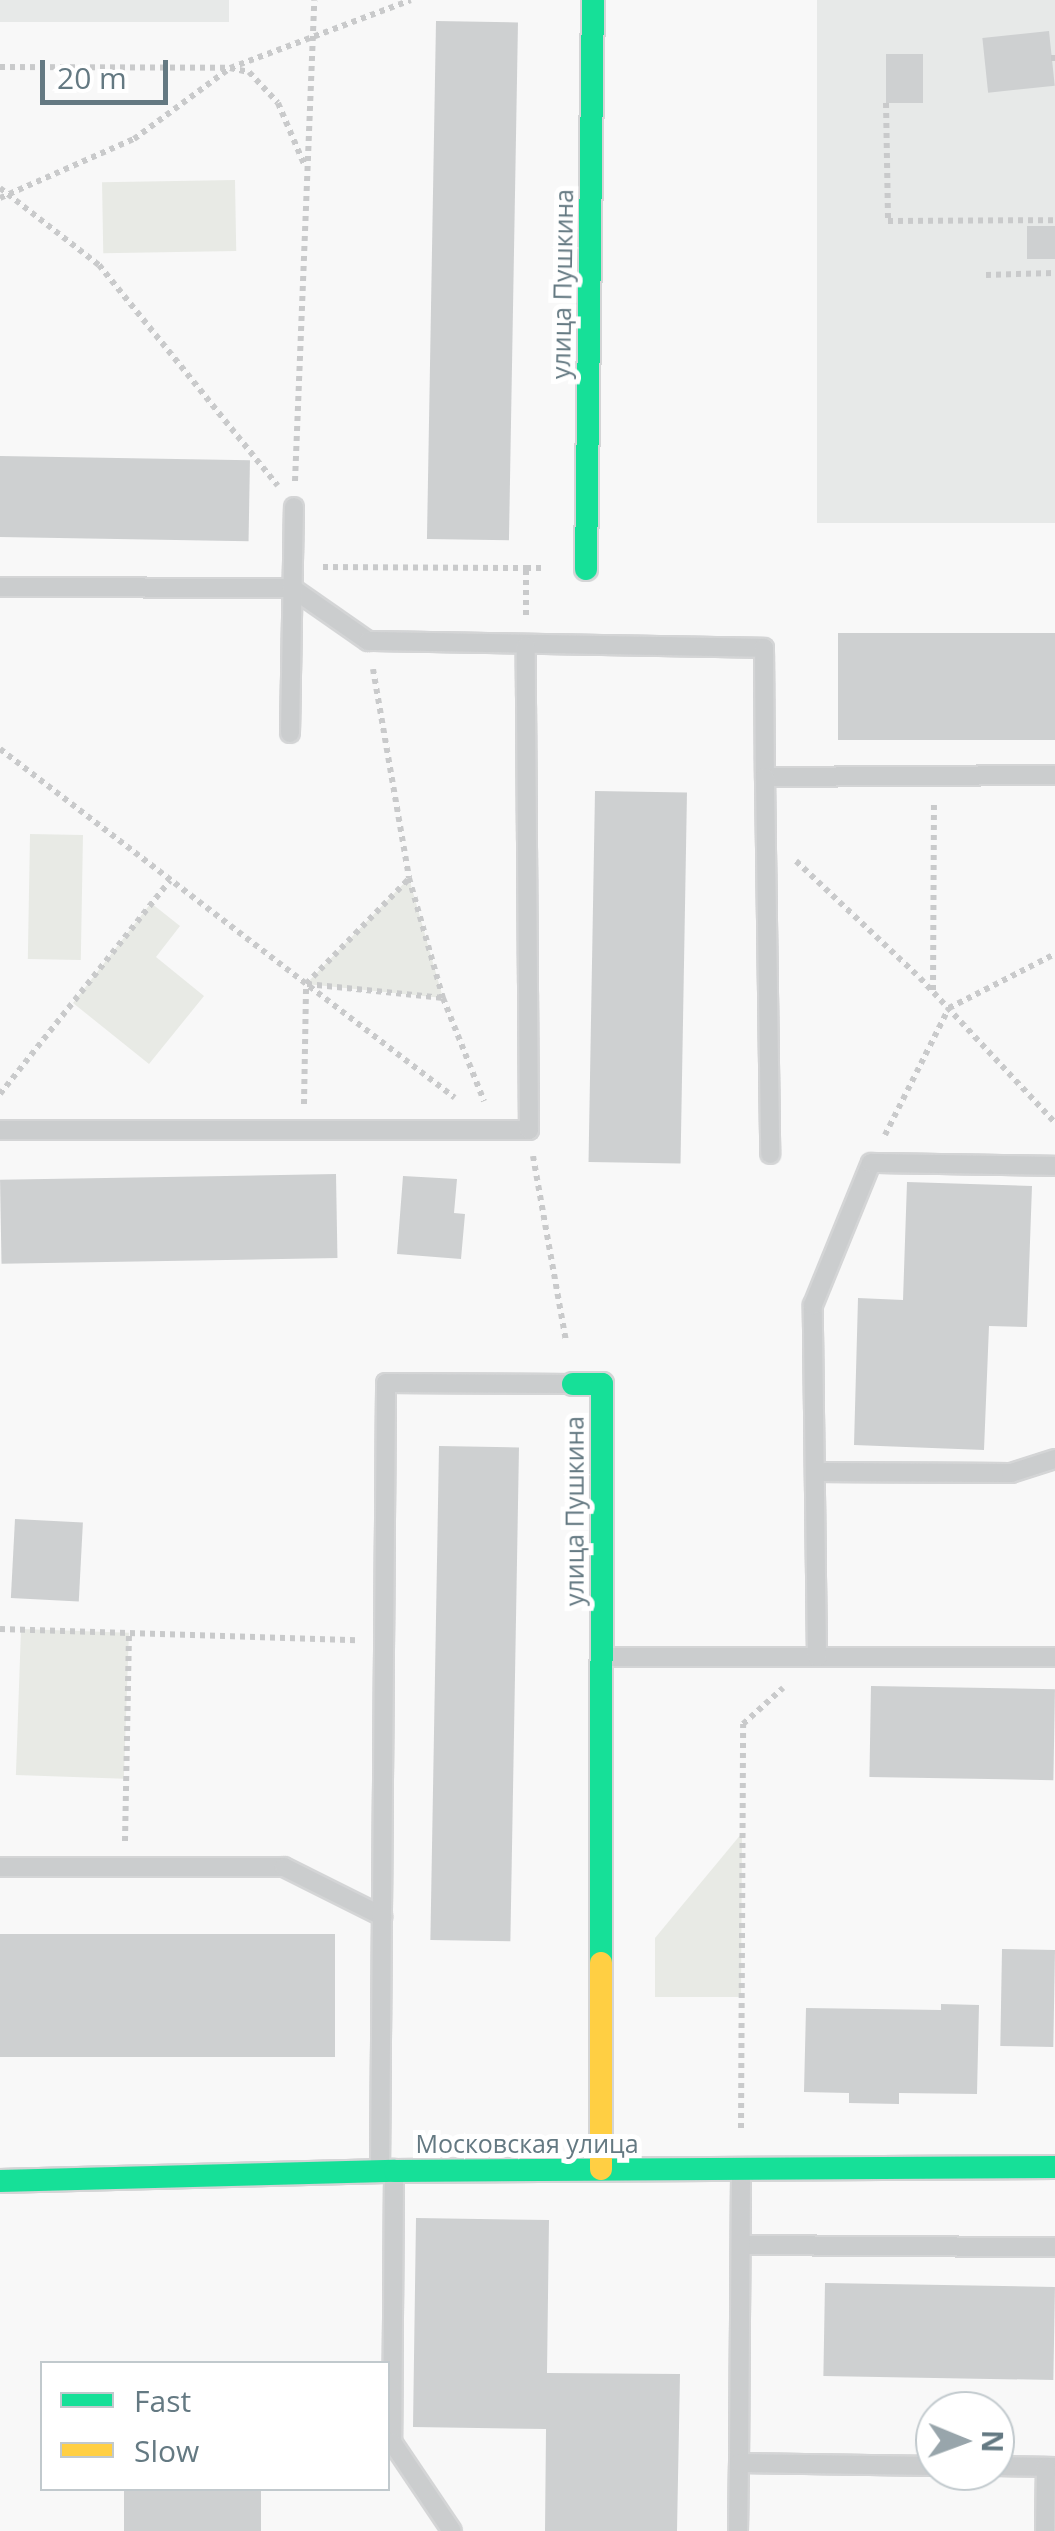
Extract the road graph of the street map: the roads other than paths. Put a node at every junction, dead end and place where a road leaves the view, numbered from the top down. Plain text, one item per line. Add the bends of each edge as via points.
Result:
1 (593, 0) edge
2 (294, 507) road end
3 (586, 569) dead end
4 (0, 587) edge
5 (292, 588) junction
6 (526, 638) junction
7 (290, 734) dead end
8 (1055, 775) edge
9 (766, 777) junction
10 (0, 1130) edge
11 (770, 1154) dead end
12 (1055, 1166) edge
13 (573, 1384) joint
14 (1055, 1459) edge
15 (815, 1472) junction
16 (602, 1657) junction
17 (817, 1657) junction
18 (1055, 1657) edge
19 (0, 1866) edge
20 (382, 1916) junction
21 (1055, 2167) edge
22 (601, 2169) junction
23 (741, 2169) junction
24 (387, 2172) junction
25 (0, 2181) edge
26 (740, 2245) junction
27 (1055, 2247) edge
28 (739, 2463) junction
29 (915, 2466) edge
30 (1015, 2466) edge
31 (1051, 2467) edge
32 (452, 2531) edge
33 (738, 2531) edge
34 (1045, 2531) edge

1 - 3 street, улица Пушкина
2 - 5 lane
4 - 5 lane
5 - 6 lane via 368,641
5 - 7 lane
6 - 9 lane via 764,648
6 - 10 lane via 529,1130
8 - 9 lane
9 - 11 lane
12 - 15 lane via 871,1163 813,1305
13 - 16 street, улица Пушкина via 602,1384
13 - 20 lane via 386,1384
14 - 15 lane via 1011,1473
15 - 17 lane
16 - 17 lane
16 - 22 street, улица Пушкина
17 - 18 lane
19 - 20 lane via 284,1867
20 - 24 lane
21 - 23 street, Московская улица
22 - 23 street, Московская улица
22 - 24 street, Московская улица
23 - 26 lane
24 - 25 street, Московская улица
24 - 32 lane via 392,2442
26 - 27 lane
26 - 28 lane
28 - 29 lane
28 - 33 lane
30 - 31 lane
31 - 34 lane

